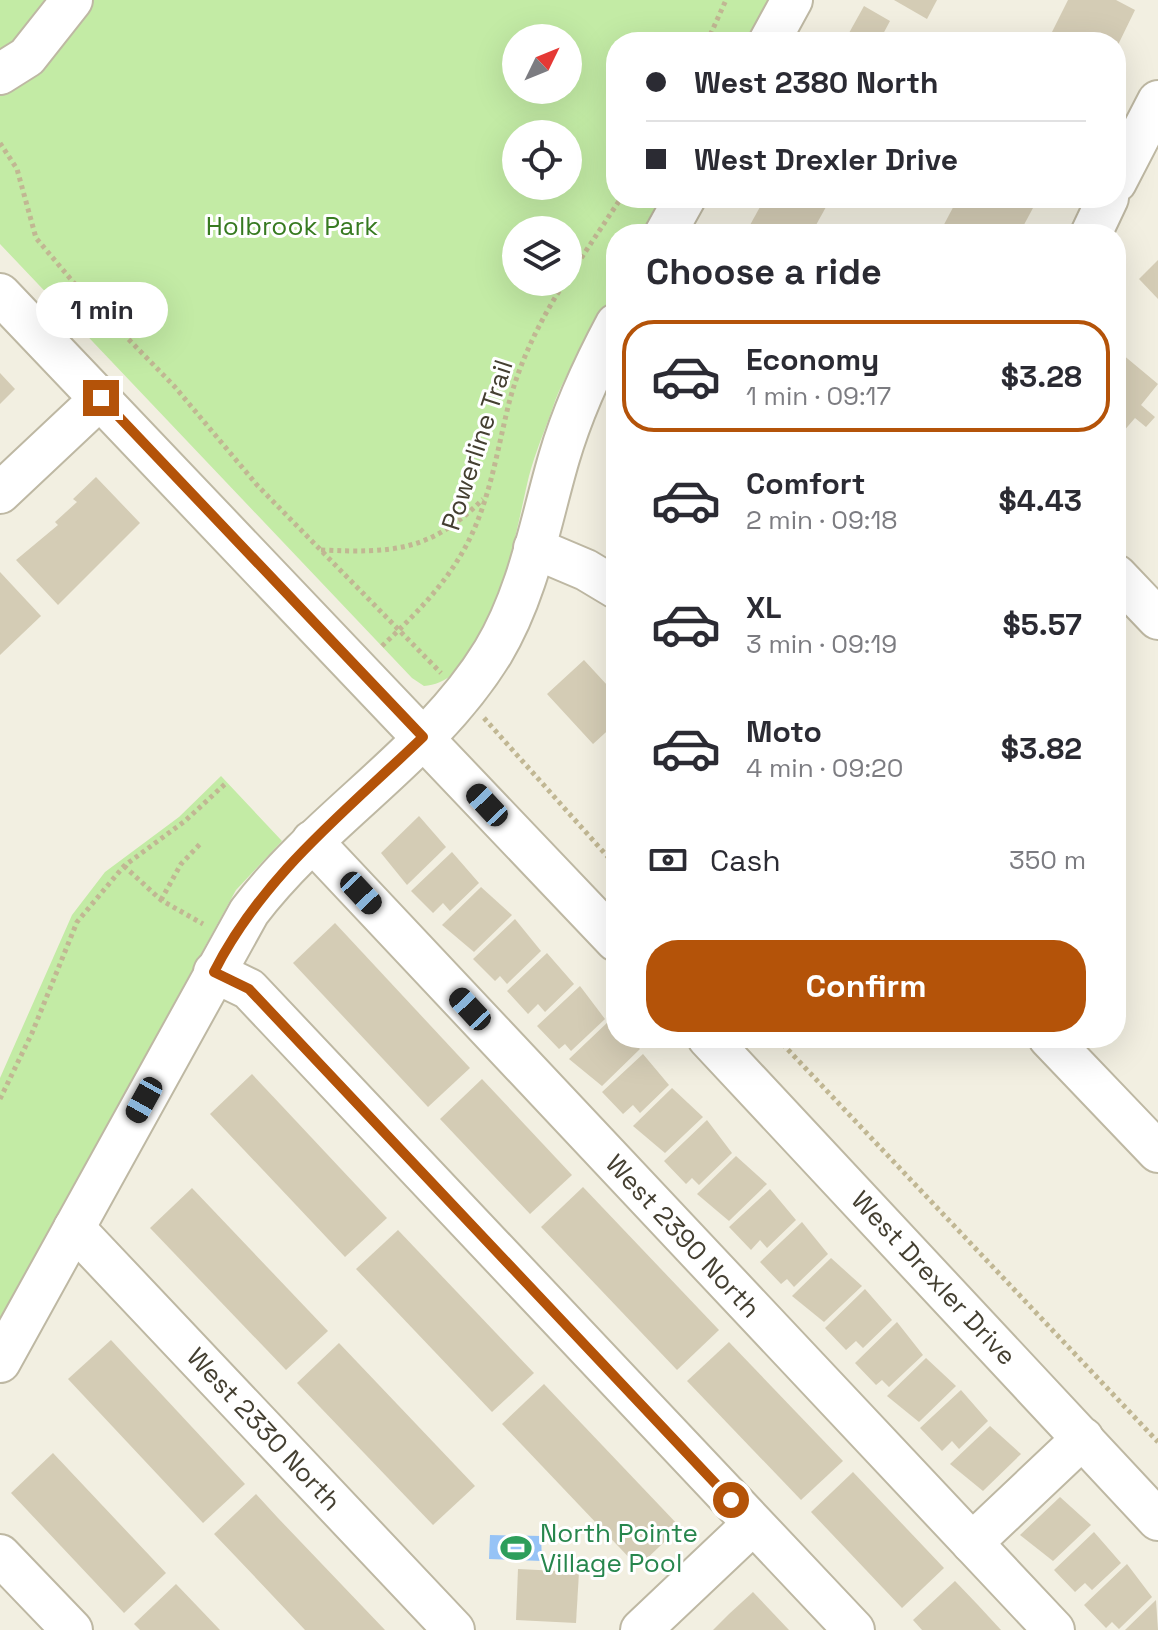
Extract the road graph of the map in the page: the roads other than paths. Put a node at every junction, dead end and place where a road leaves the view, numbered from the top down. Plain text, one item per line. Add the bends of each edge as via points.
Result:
1 (72, 0) edge
2 (792, 0) edge
3 (774, 32) edge
4 (0, 74) edge
5 (1158, 101) edge
6 (1146, 151) edge
7 (1126, 172) edge
8 (0, 294) edge
9 (606, 342) edge
10 (101, 398) junction
11 (0, 493) edge
12 (534, 548) junction
13 (606, 582) edge
14 (1126, 585) edge
15 (1158, 619) edge
16 (423, 737) junction
17 (312, 841) junction
18 (606, 930) edge
19 (214, 972) junction
20 (717, 1048) edge
21 (1059, 1048) edge
22 (1158, 1152) edge
23 (74, 1228) junction
24 (0, 1362) edge
25 (1083, 1438) junction
26 (1158, 1520) edge
27 (753, 1524) junction
28 (972, 1543) junction
29 (0, 1555) edge
30 (72, 1630) edge
31 (454, 1630) edge
32 (641, 1630) edge
33 (854, 1630) edge
34 (1054, 1630) edge

1 - 4 street via 27,57
2 - 3 street
5 - 6 street
6 - 7 street
8 - 10 street
9 - 12 street via 570,424
10 - 11 street
10 - 16 street
12 - 13 street
12 - 16 street via 523,589 493,651
14 - 15 street
16 - 17 street
16 - 18 street
17 - 19 street via 249,912
17 - 28 street, West 2390 North
19 - 23 street
19 - 27 street via 249,989
20 - 25 street, West Drexler Drive
21 - 22 street
23 - 24 street
23 - 31 street, West 2330 North
25 - 26 street, West Drexler Drive
25 - 28 street
27 - 32 street
27 - 33 street
28 - 34 street, West 2390 North
29 - 30 street

